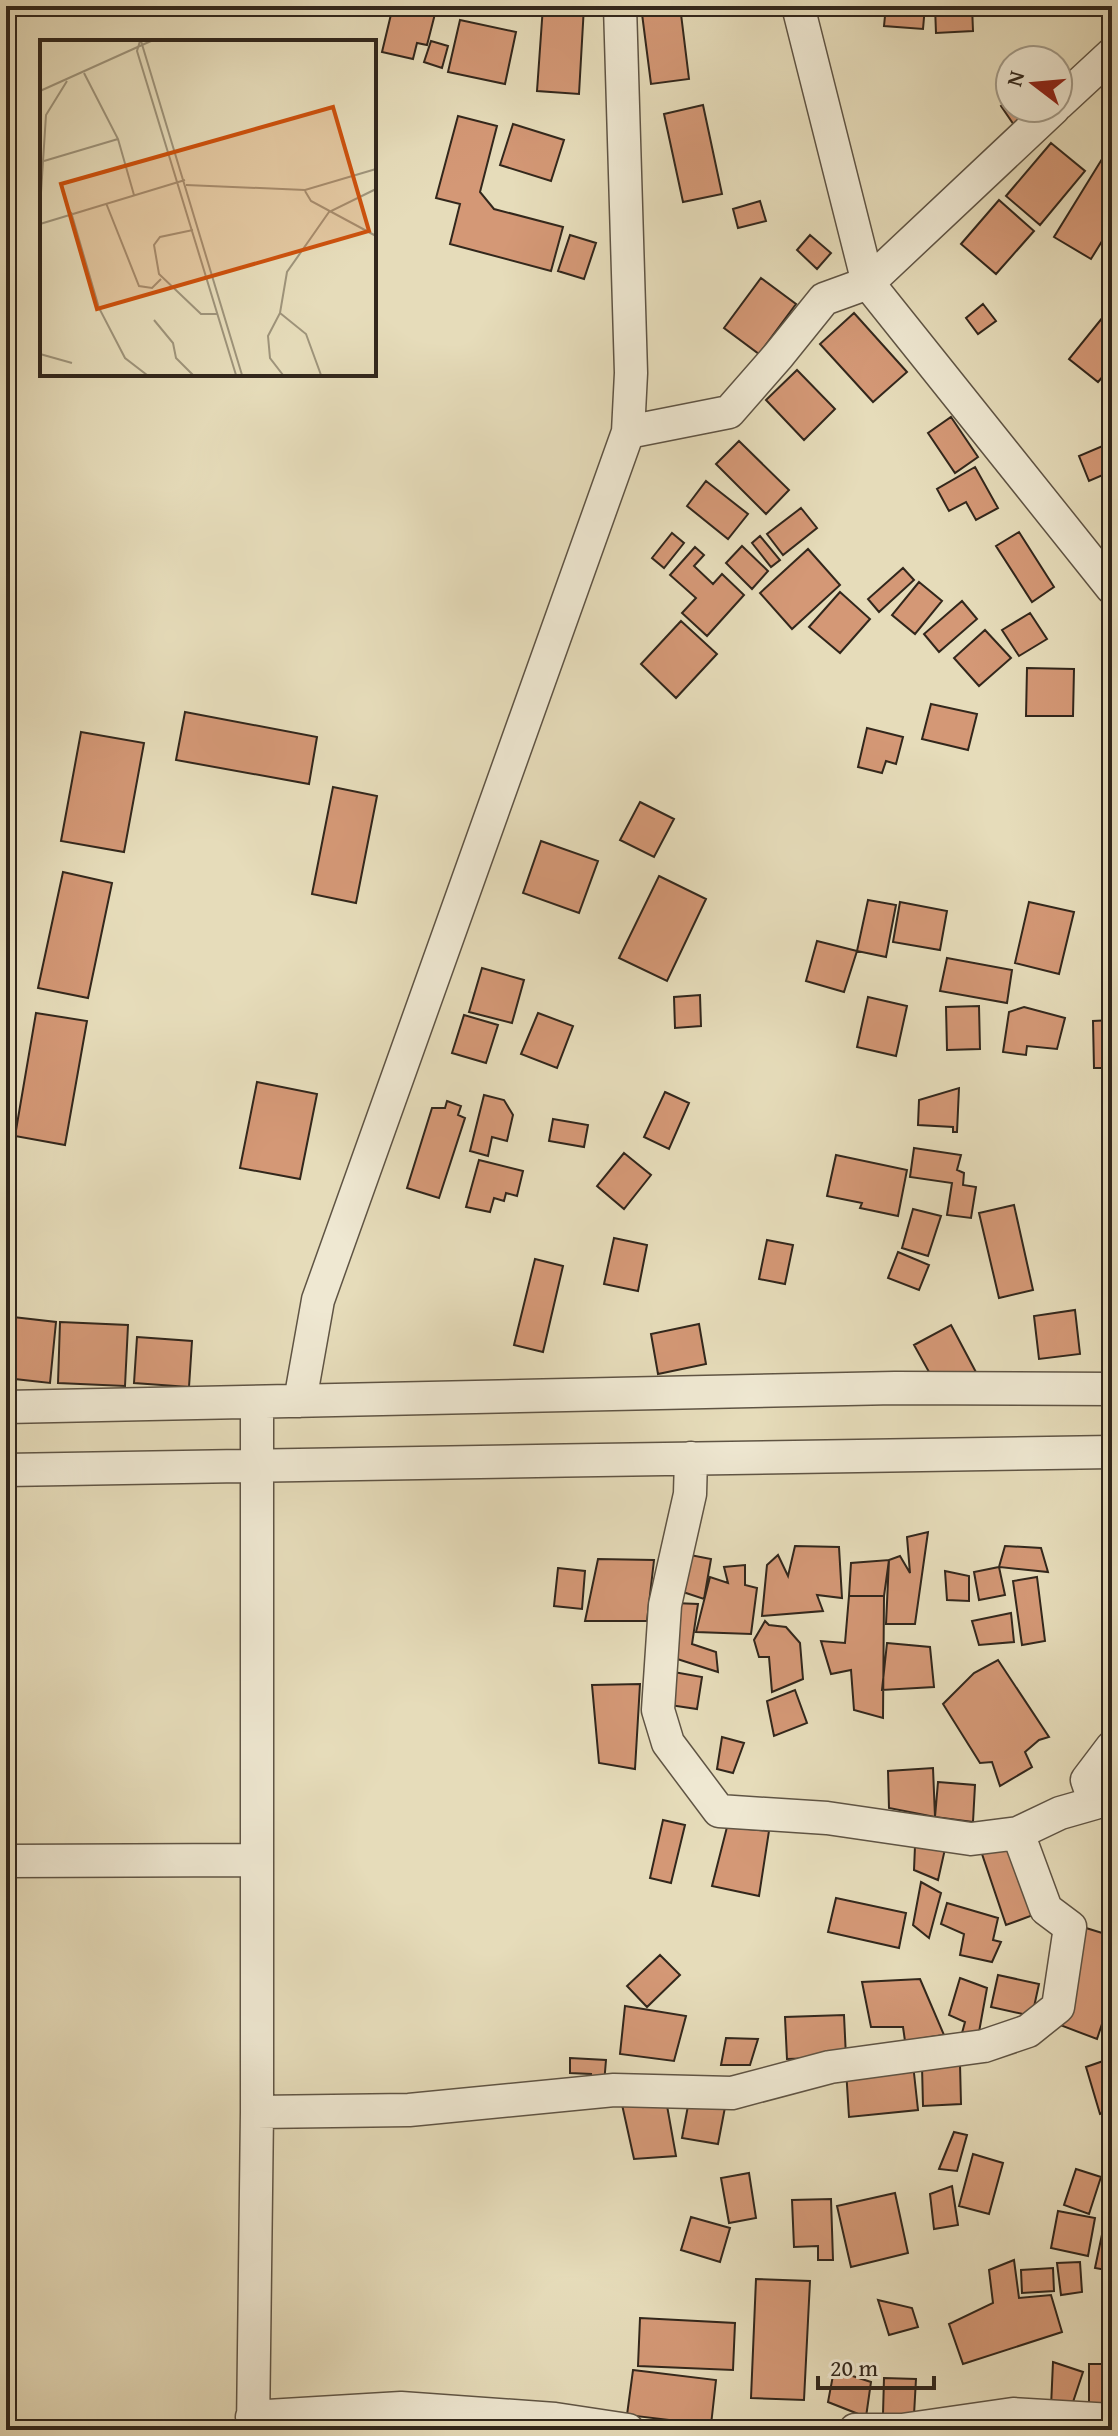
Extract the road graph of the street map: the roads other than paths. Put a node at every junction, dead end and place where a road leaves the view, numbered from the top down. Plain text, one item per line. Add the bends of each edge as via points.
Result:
1 (620, 6) edge
2 (798, 6) edge
3 (1112, 54) edge
4 (1074, 89) edge
5 (1037, 124) edge
6 (868, 283) junction
7 (628, 432) junction
8 (1112, 588) edge
9 (1112, 1389) edge
10 (300, 1401) junction
11 (257, 1402) junction
12 (6, 1407) edge
13 (1112, 1452) edge
14 (691, 1458) junction
15 (258, 1467) junction
16 (6, 1470) edge
17 (1112, 1747) edge
18 (1018, 1833) junction
19 (257, 1860) junction
20 (6, 1861) edge
21 (257, 2112) junction
22 (1112, 2420) edge
23 (252, 2424) edge
24 (628, 2430) edge
25 (855, 2430) edge

1 - 7 street via 631,373
2 - 6 street
3 - 4 street
5 - 6 street
6 - 7 street via 824,299 729,412
6 - 8 street
7 - 10 street via 318,1300
9 - 10 street via 895,1388
10 - 11 street
11 - 12 street
11 - 15 street
13 - 14 street
14 - 15 street
14 - 18 street via 690,1494 665,1605 658,1710 668,1743 719,1811 827,1818 971,1839
15 - 16 street
15 - 19 street
17 - 18 street via 1087,1780 1095,1803
18 - 21 street via 1046,1909 1070,1927 1058,2007 1028,2031 984,2046 830,2067 732,2093 614,2090 409,2110
19 - 20 street
19 - 21 street
21 - 23 street
22 - 25 street via 1013,2414 902,2430
23 - 24 street via 401,2408

